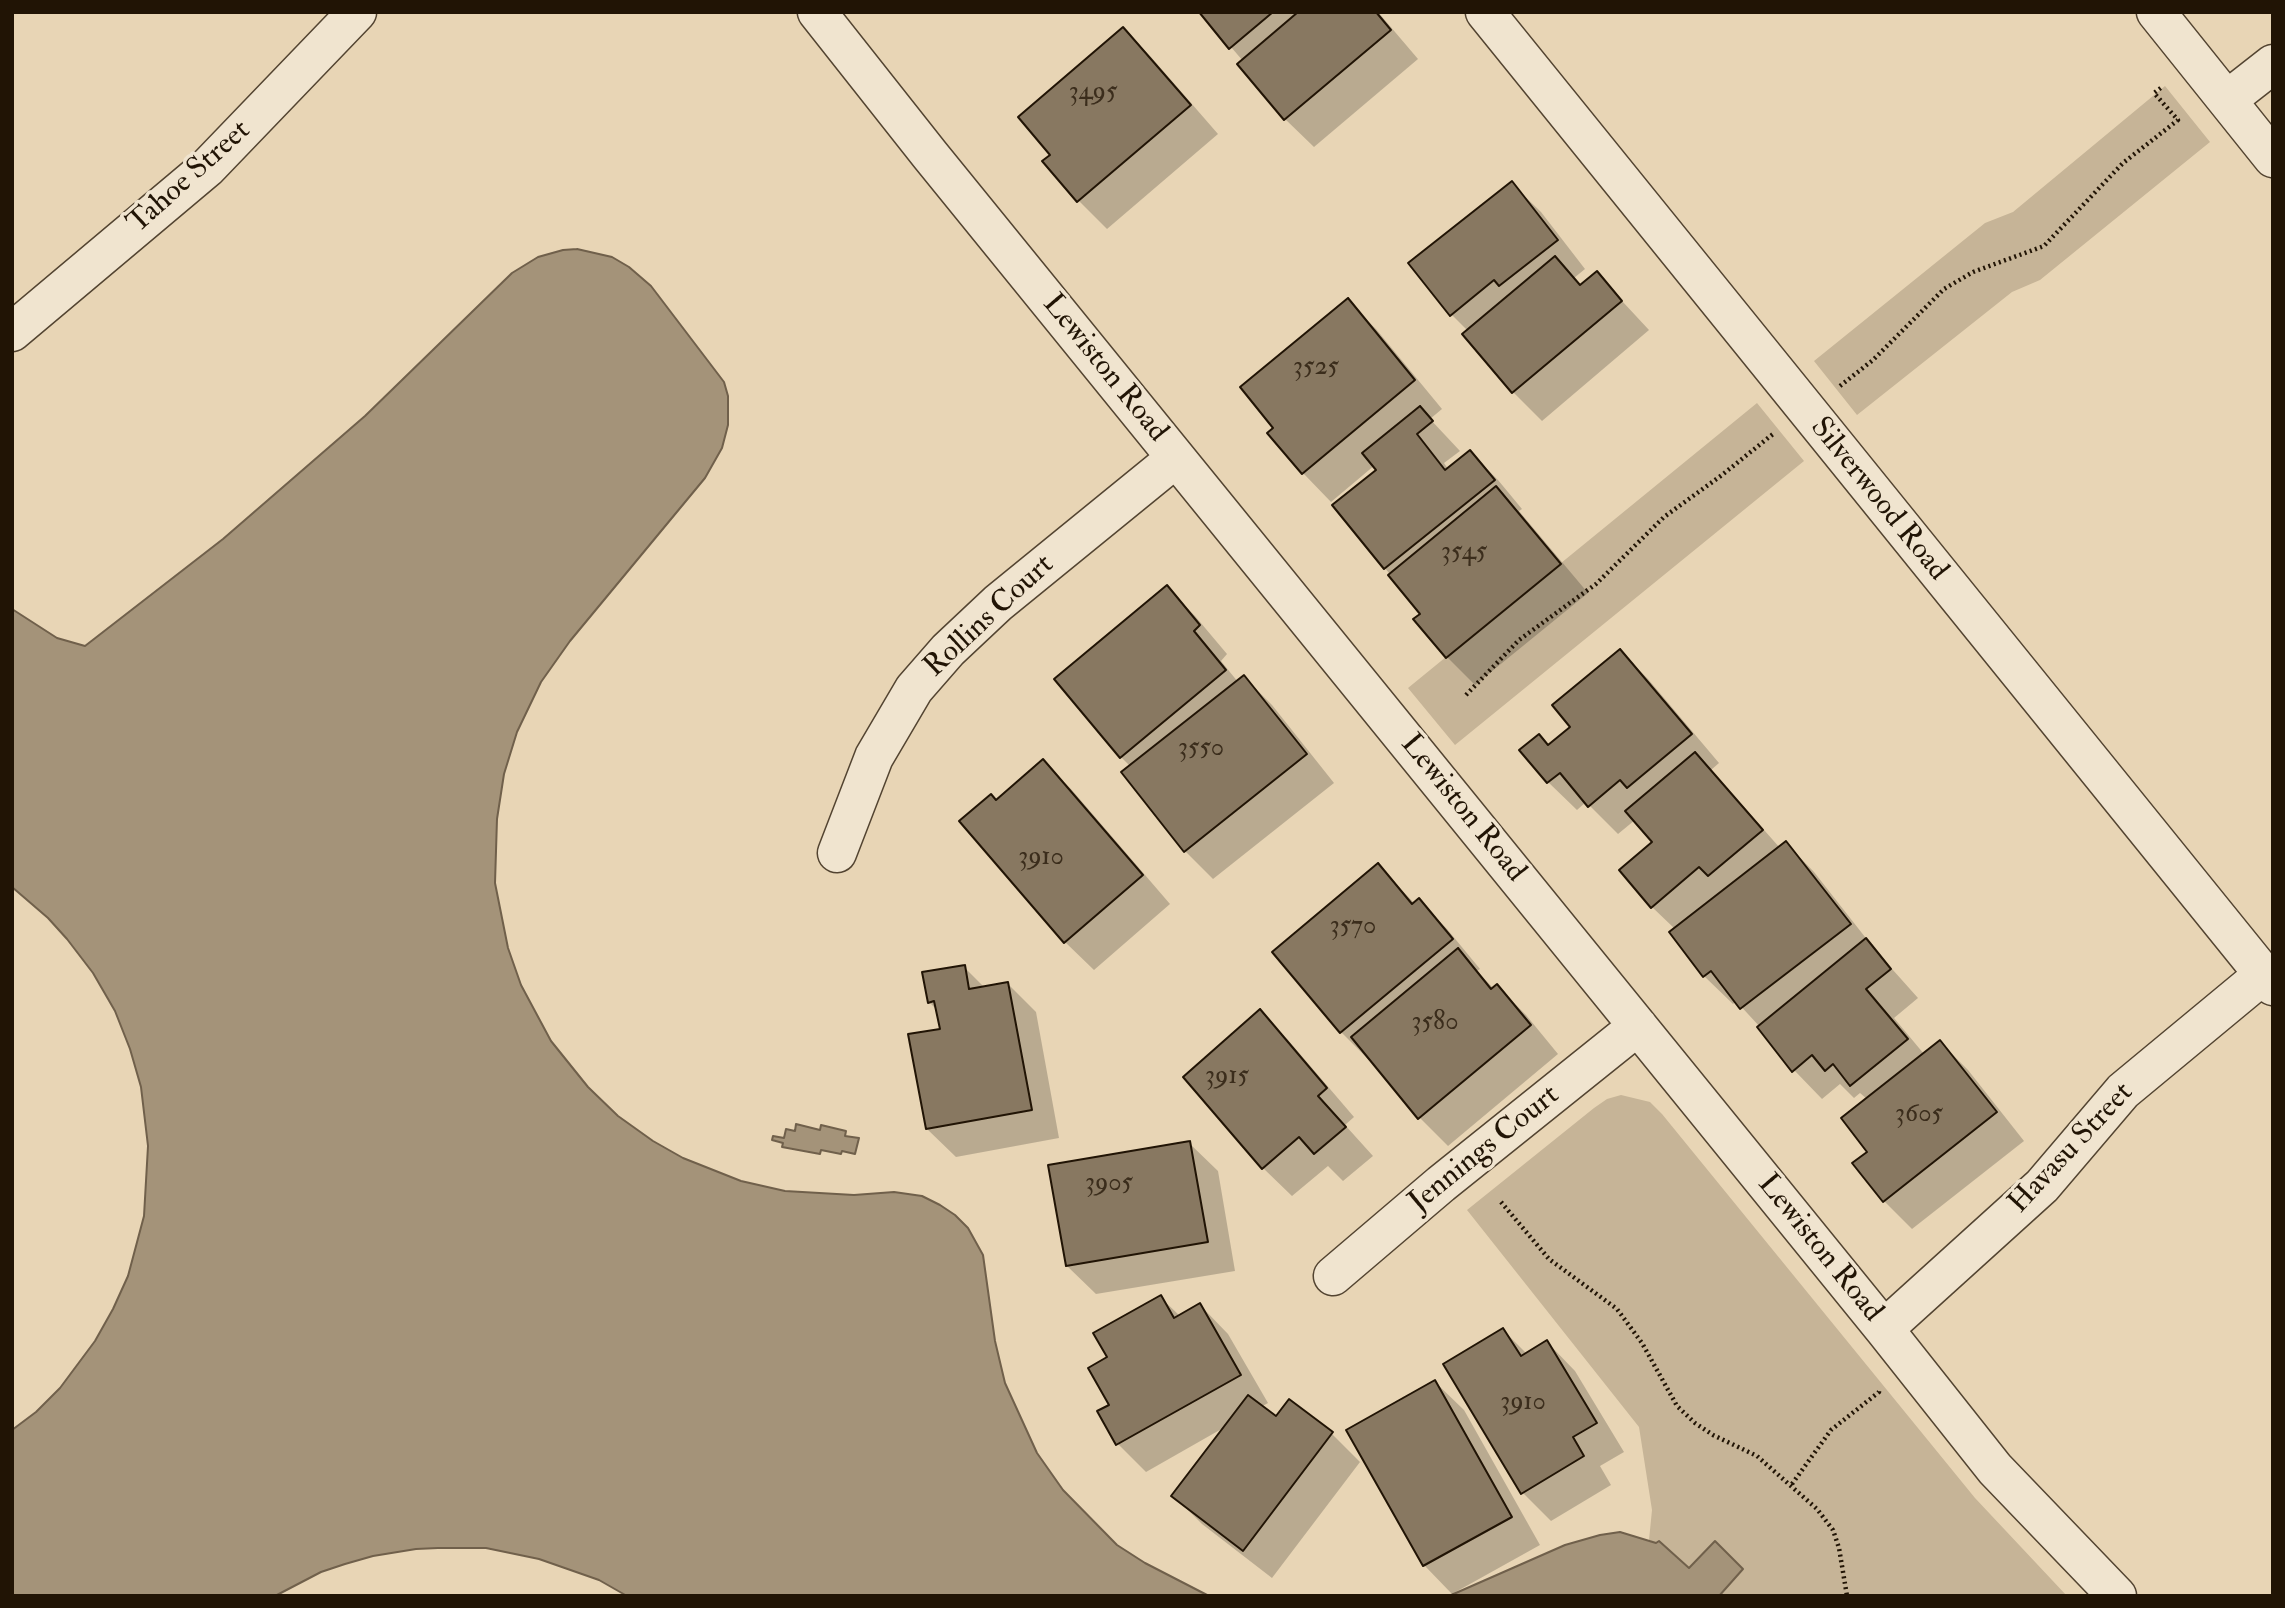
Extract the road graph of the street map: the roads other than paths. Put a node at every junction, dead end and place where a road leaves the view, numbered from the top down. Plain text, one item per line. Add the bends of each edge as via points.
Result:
1 (357, 12) edge
2 (817, 12) edge
3 (1485, 12) edge
4 (2156, 12) edge
5 (2273, 64) edge
6 (2227, 100) junction
7 (2273, 158) edge
8 (12, 332) edge
9 (1176, 458) junction
10 (837, 853) dead end
11 (2268, 981) edge
12 (1638, 1026) junction
13 (1334, 1276) dead end
14 (1884, 1329) junction
15 (2117, 1596) edge

1 - 8 street, Tahoe Street via 207,168
2 - 9 street, Lewiston Road
3 - 11 street, Silverwood Road
4 - 6 street
5 - 6 street
6 - 7 street
9 - 10 street, Rollins Court via 998,603 914,689 874,757
9 - 12 street, Lewiston Road
11 - 14 street, Havasu Street via 2123,1091 2042,1186
12 - 13 street, Jennings Court
12 - 14 street, Lewiston Road
14 - 15 street, Lewiston Road via 1995,1469

